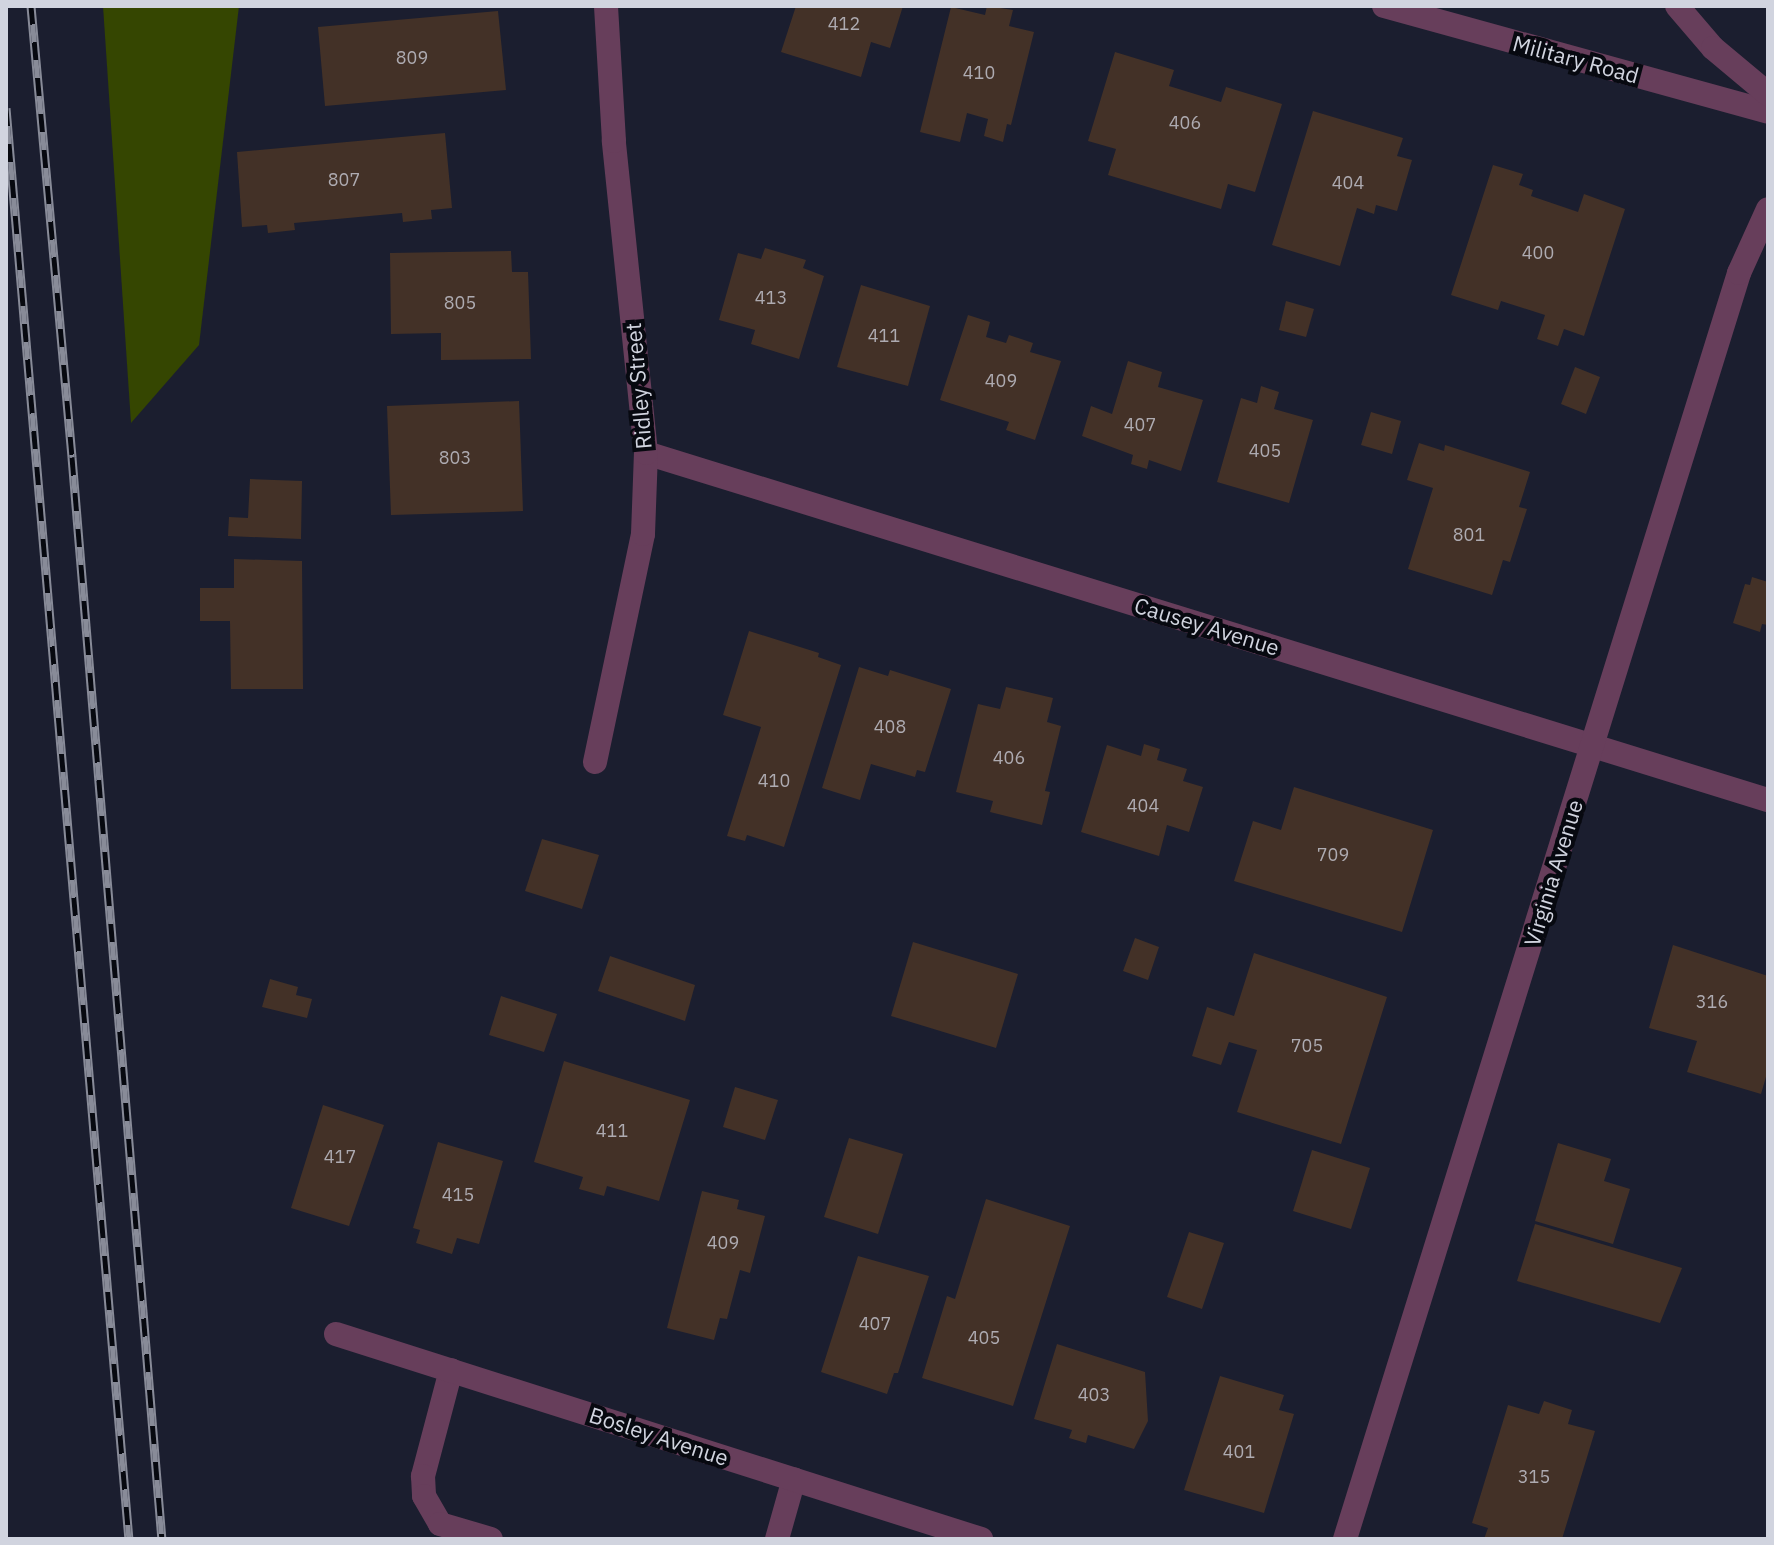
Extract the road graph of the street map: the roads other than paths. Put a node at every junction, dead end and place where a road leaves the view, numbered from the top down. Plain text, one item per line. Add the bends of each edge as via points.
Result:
1 (606, 6) edge
2 (1384, 6) edge
3 (1677, 6) edge
4 (1768, 94) edge
5 (1768, 112) edge
6 (1768, 209) edge
7 (646, 453) junction
8 (1593, 746) junction
9 (595, 762) dead end
10 (1768, 800) edge
11 (336, 1334) dead end
12 (451, 1370) junction
13 (794, 1479) junction
14 (491, 1539) edge
15 (777, 1539) edge
16 (981, 1539) edge
17 (1345, 1539) edge

1 - 7 street, Ridley Street via 614,141
2 - 5 street, Military Road
3 - 4 street via 1713,48
6 - 8 street, Virginia Avenue via 1739,273
7 - 8 street, Causey Avenue
7 - 9 street, Ridley Street via 643,534
8 - 10 street, Causey Avenue
8 - 17 street, Virginia Avenue
11 - 12 street, Bosley Avenue
12 - 13 street, Bosley Avenue
12 - 14 street via 423,1476 424,1496 440,1524
13 - 15 street
13 - 16 street, Bosley Avenue

